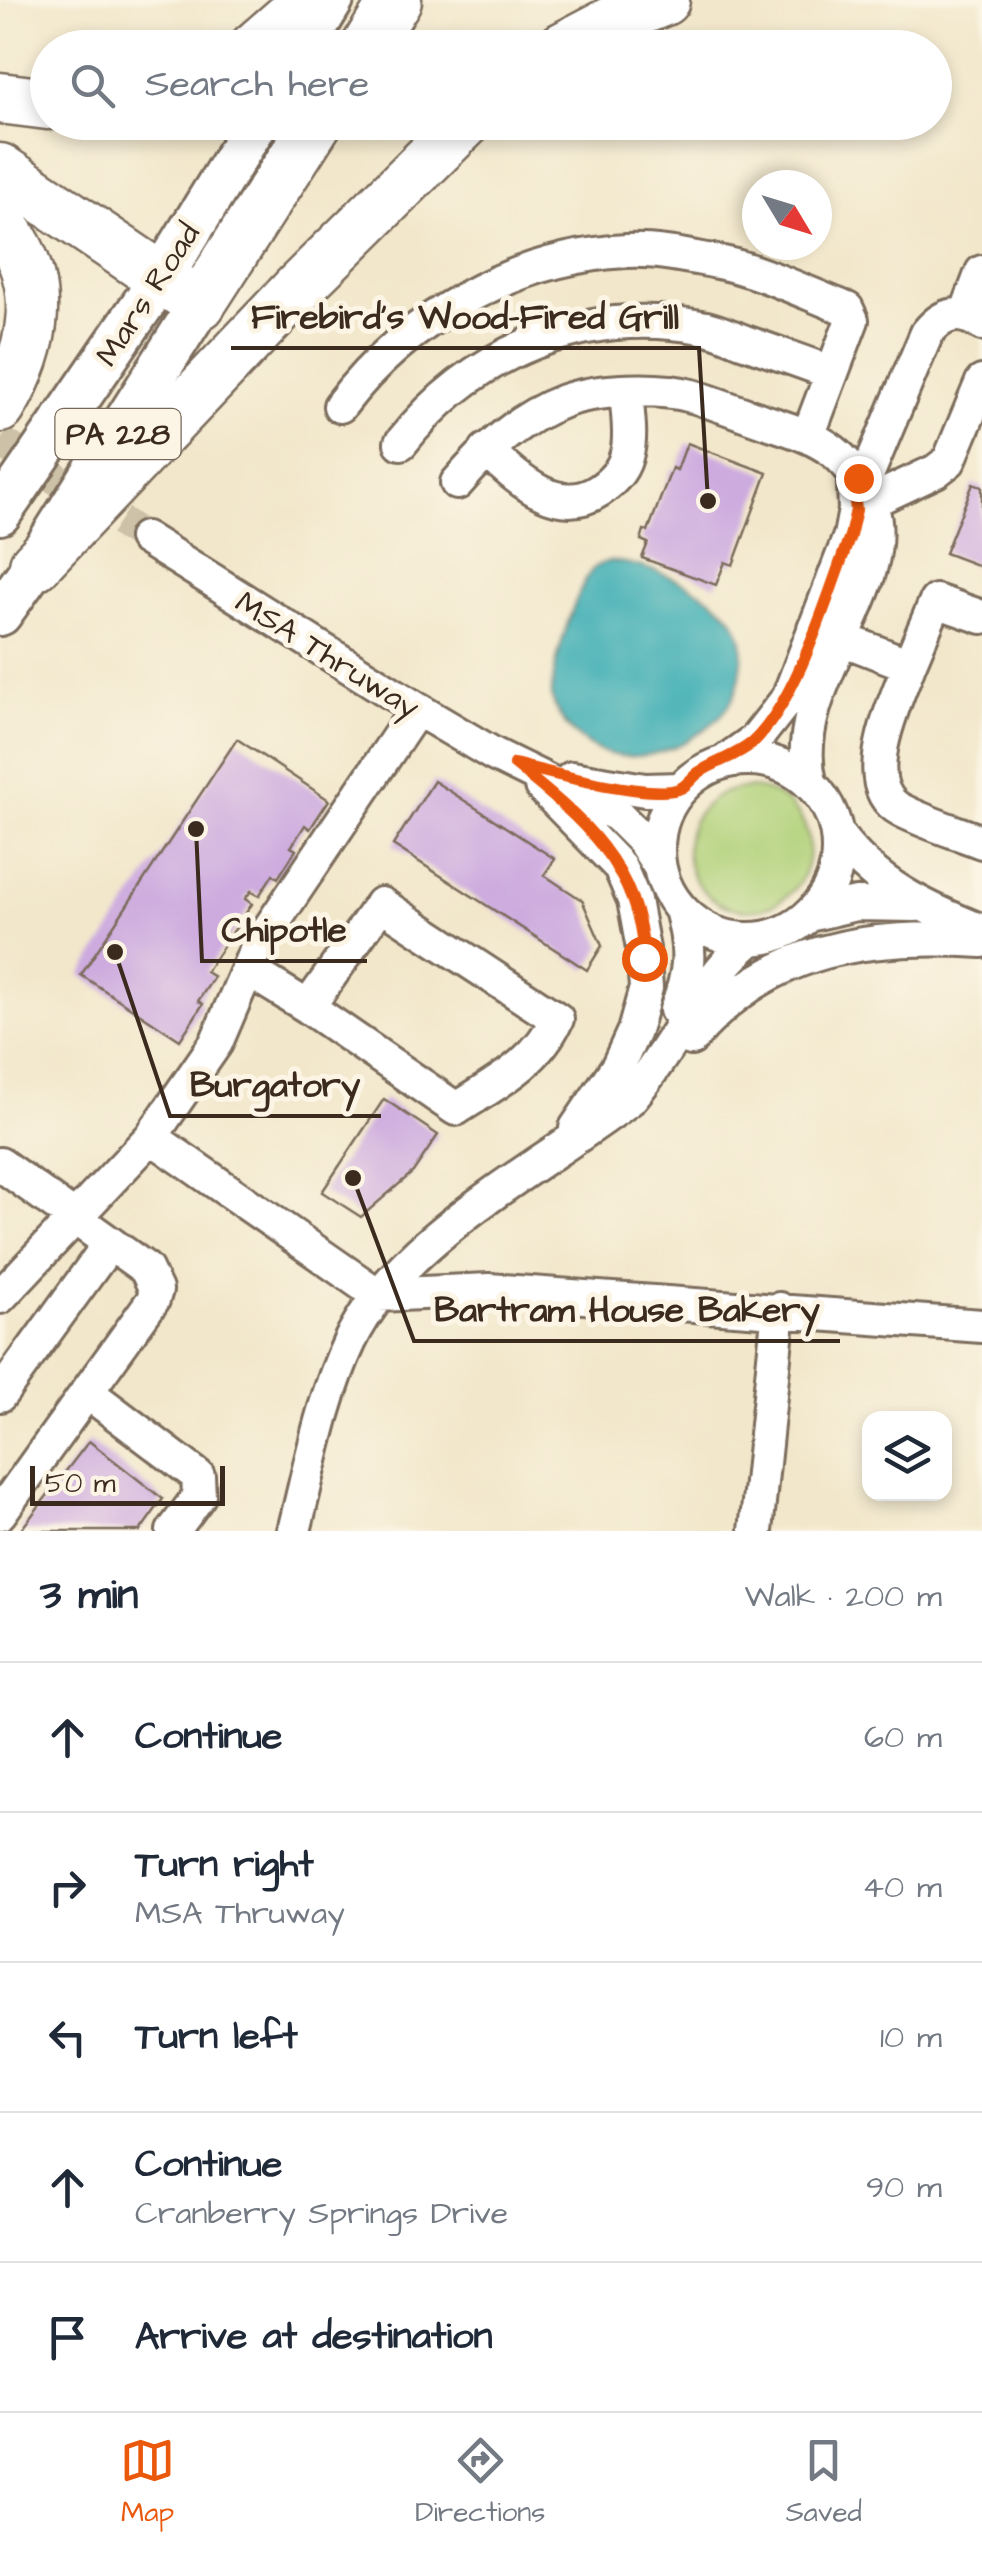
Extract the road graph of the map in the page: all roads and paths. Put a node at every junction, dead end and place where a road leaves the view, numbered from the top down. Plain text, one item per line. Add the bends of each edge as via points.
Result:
1 (309, 0) edge
2 (332, 0) edge
3 (396, 0) edge
4 (664, 0) edge
5 (277, 30) edge
6 (314, 30) edge
7 (377, 30) edge
8 (595, 30) edge
9 (0, 98) edge
10 (30, 102) edge
11 (248, 140) edge
12 (303, 140) edge
13 (448, 140) edge
14 (0, 169) edge
15 (0, 223) edge
16 (982, 272) edge
17 (180, 291) junction
18 (974, 319) edge
19 (832, 372) junction
20 (982, 382) edge
21 (626, 391) junction
22 (340, 406) dead end
23 (0, 408) edge
24 (808, 436) junction
25 (401, 443) dead end
26 (486, 450) junction
27 (458, 484) dead end
28 (861, 486) junction
29 (0, 513) edge
30 (145, 538) tunnel mouth
31 (35, 564) junction
32 (0, 614) edge
33 (982, 617) edge
34 (828, 634) junction
35 (909, 665) junction
36 (417, 709) junction
37 (727, 760) junction
38 (514, 764) junction
39 (810, 782) junction
40 (680, 789) junction
41 (837, 834) junction
42 (982, 842) edge
43 (660, 866) junction
44 (919, 906) junction
45 (681, 910) junction
46 (809, 915) junction
47 (982, 931) edge
48 (751, 939) junction
49 (982, 941) edge
50 (248, 970) junction
51 (308, 1007) junction
52 (151, 1137) junction
53 (572, 1142) junction
54 (0, 1164) edge
55 (76, 1217) junction
56 (110, 1243) junction
57 (378, 1294) junction
58 (0, 1297) edge
59 (779, 1309) junction
60 (982, 1326) edge
61 (87, 1392) junction
62 (0, 1395) edge
63 (0, 1513) edge
64 (173, 1531) edge
65 (294, 1531) edge
66 (756, 1531) edge

1 - 5 highway
2 - 6 main road
3 - 7 highway
4 - 8 highway
9 - 10 highway
11 - 17 main road, Mars Road / PA 228
12 - 17 highway, Mars Road / PA 228
13 - 31 highway
14 - 17 highway
15 - 23 highway via 27,273 33,309 29,347
16 - 18 street
17 - 29 main road, Mars Road / PA 228
17 - 31 main road, Mars Road / PA 228
18 - 28 street via 946,316 927,333
19 - 22 street via 852,320 847,309 722,262 628,250 550,263 454,302 393,346
19 - 24 street
19 - 25 street via 702,327 617,322 556,333 485,365 435,402
20 - 28 street via 949,461 926,476
21 - 24 street via 688,395
21 - 26 street via 568,400 524,420
21 - 26 street via 628,453 615,479 591,496 564,501 526,486
24 - 28 street via 833,451
26 - 27 street
28 - 34 street via 876,526 872,556
30 - 36 street, MSA Thruway
31 - 32 main road, Mars Road / PA 228
33 - 35 street via 936,601
34 - 35 street
34 - 37 street via 777,714
34 - 39 street via 810,715
35 - 42 street via 877,768 884,792 897,808
36 - 38 street, MSA Thruway
36 - 50 street
37 - 39 street via 771,761
37 - 40 street
38 - 40 street, MSA Thruway via 645,790
38 - 43 street, MSA Thruway via 617,814
38 - 53 street via 620,867 643,949 646,988 634,1031
39 - 41 street
40 - 43 street via 659,833
41 - 44 street via 863,866
41 - 46 street via 833,878
43 - 45 street
44 - 46 street via 856,904
44 - 47 street
45 - 48 street via 711,932
45 - 53 street via 689,976 674,1016 644,1069
46 - 48 street via 784,931
48 - 53 street via 709,983 649,1078
49 - 53 street via 878,941 804,957 712,1014 637,1104
50 - 51 street
50 - 52 street via 216,1043
51 - 51 street via 456,1109 546,1043 557,1018 381,904
52 - 55 street
52 - 57 street
53 - 57 street via 427,1246
54 - 55 street
55 - 56 street
55 - 58 street
56 - 61 street via 146,1269 156,1290
56 - 62 street
57 - 59 street via 489,1290
57 - 65 street via 332,1387
59 - 60 street
59 - 66 street
61 - 63 street
61 - 64 street via 198,1476 199,1496

